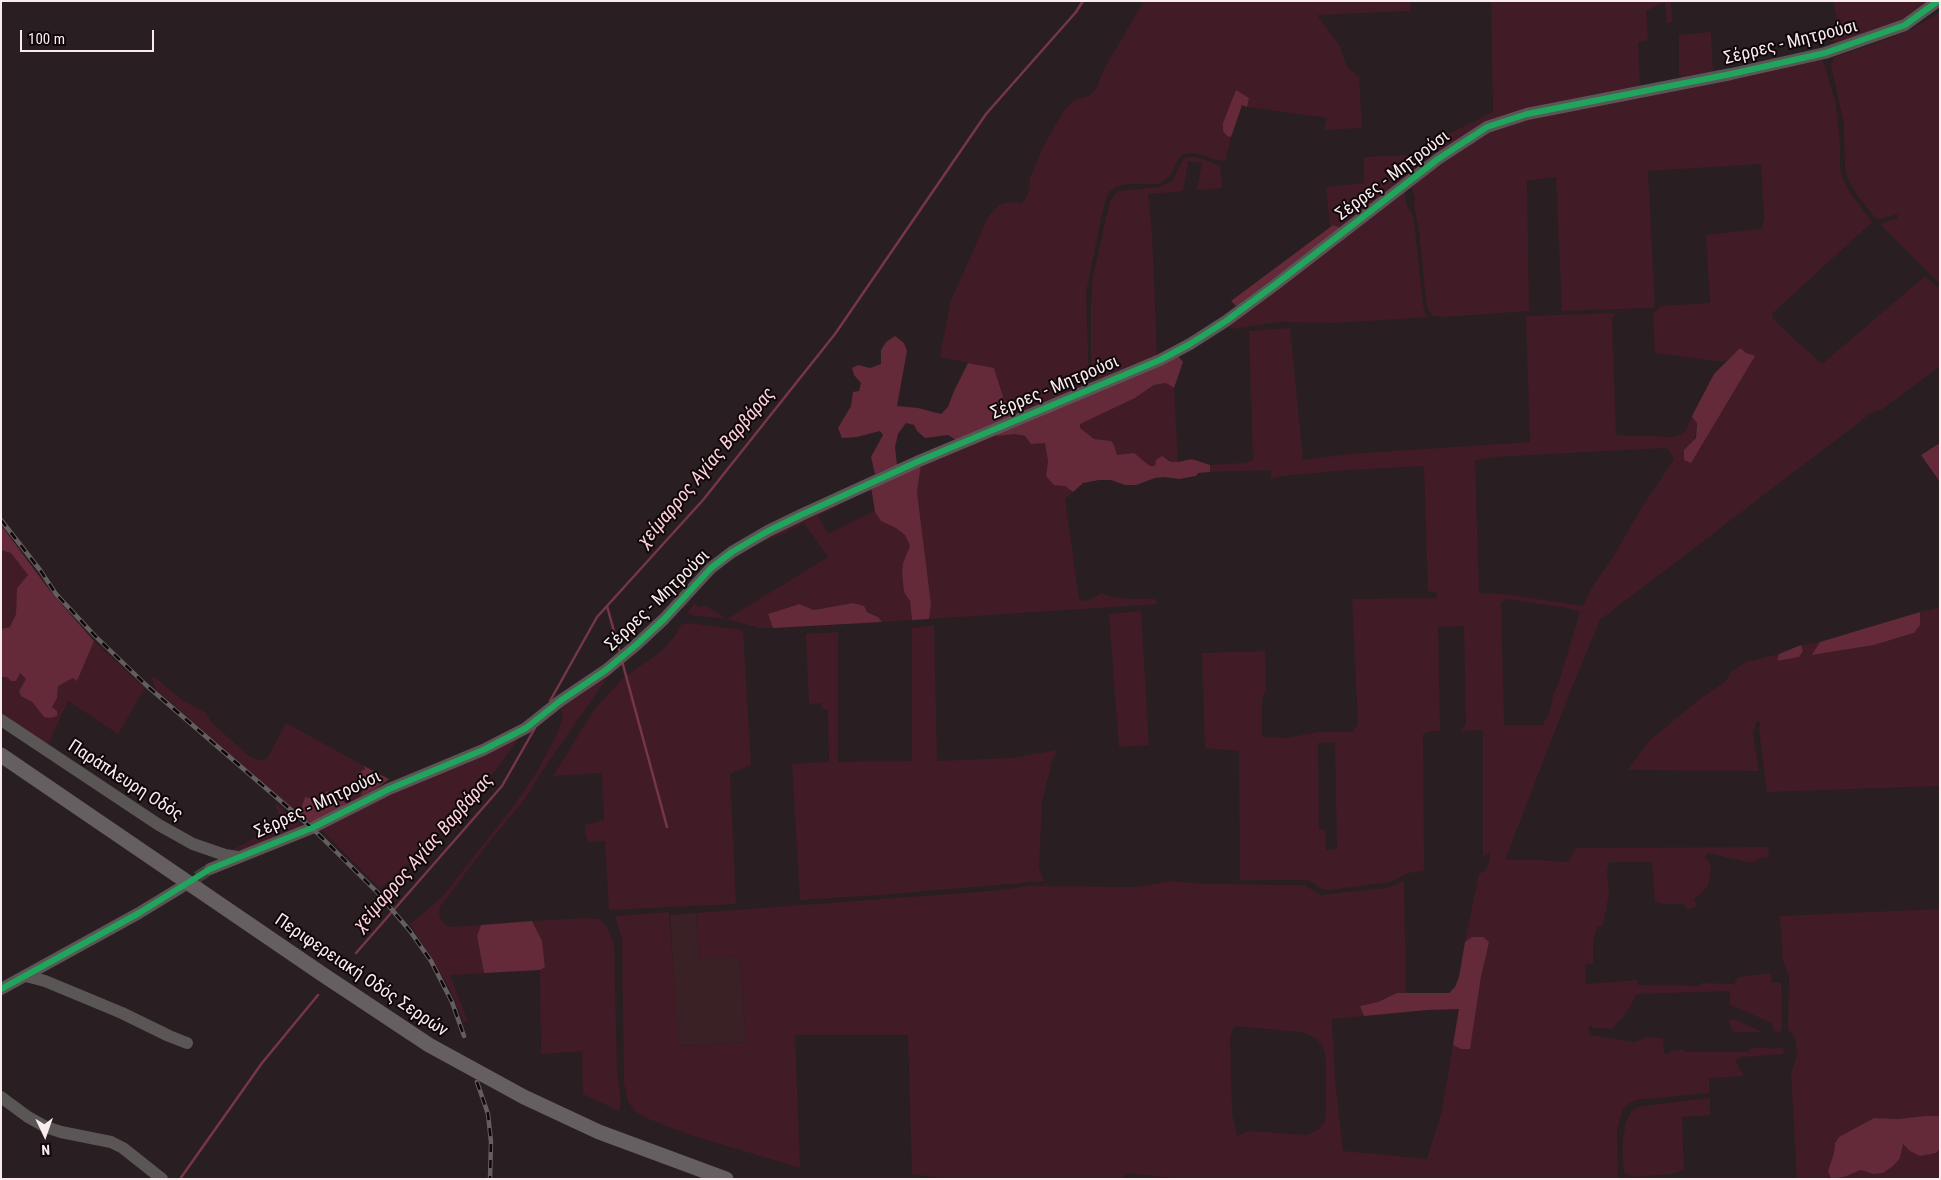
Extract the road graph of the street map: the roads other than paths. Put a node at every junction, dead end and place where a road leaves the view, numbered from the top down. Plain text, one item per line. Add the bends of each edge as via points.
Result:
1 (1938, 1) edge
2 (1, 720) edge
3 (1, 755) edge
4 (238, 857) junction
5 (210, 869) tunnel mouth
6 (180, 888) tunnel mouth
7 (26, 976) junction
8 (1, 989) edge
9 (187, 1043) dead end
10 (1, 1097) edge
11 (160, 1177) edge
12 (726, 1179) edge

1 - 4 street, Σέρρες - Μητρούσι via 1905,25 1825,53 1527,114 1487,127 1438,159 1276,284 1190,344 1160,360 964,442 804,514 732,552 698,580 636,645 526,728 483,750 389,789 312,828
2 - 4 street, Παράπλευρη Οδός via 159,825 193,844
3 - 12 main road, Περιφερειακή Οδός Σερρών via 429,1045 524,1097 599,1132
4 - 5 street, Σέρρες - Μητρούσι
6 - 7 street
7 - 8 street
7 - 9 street via 95,1001
10 - 11 street via 46,1127 111,1142 123,1148

